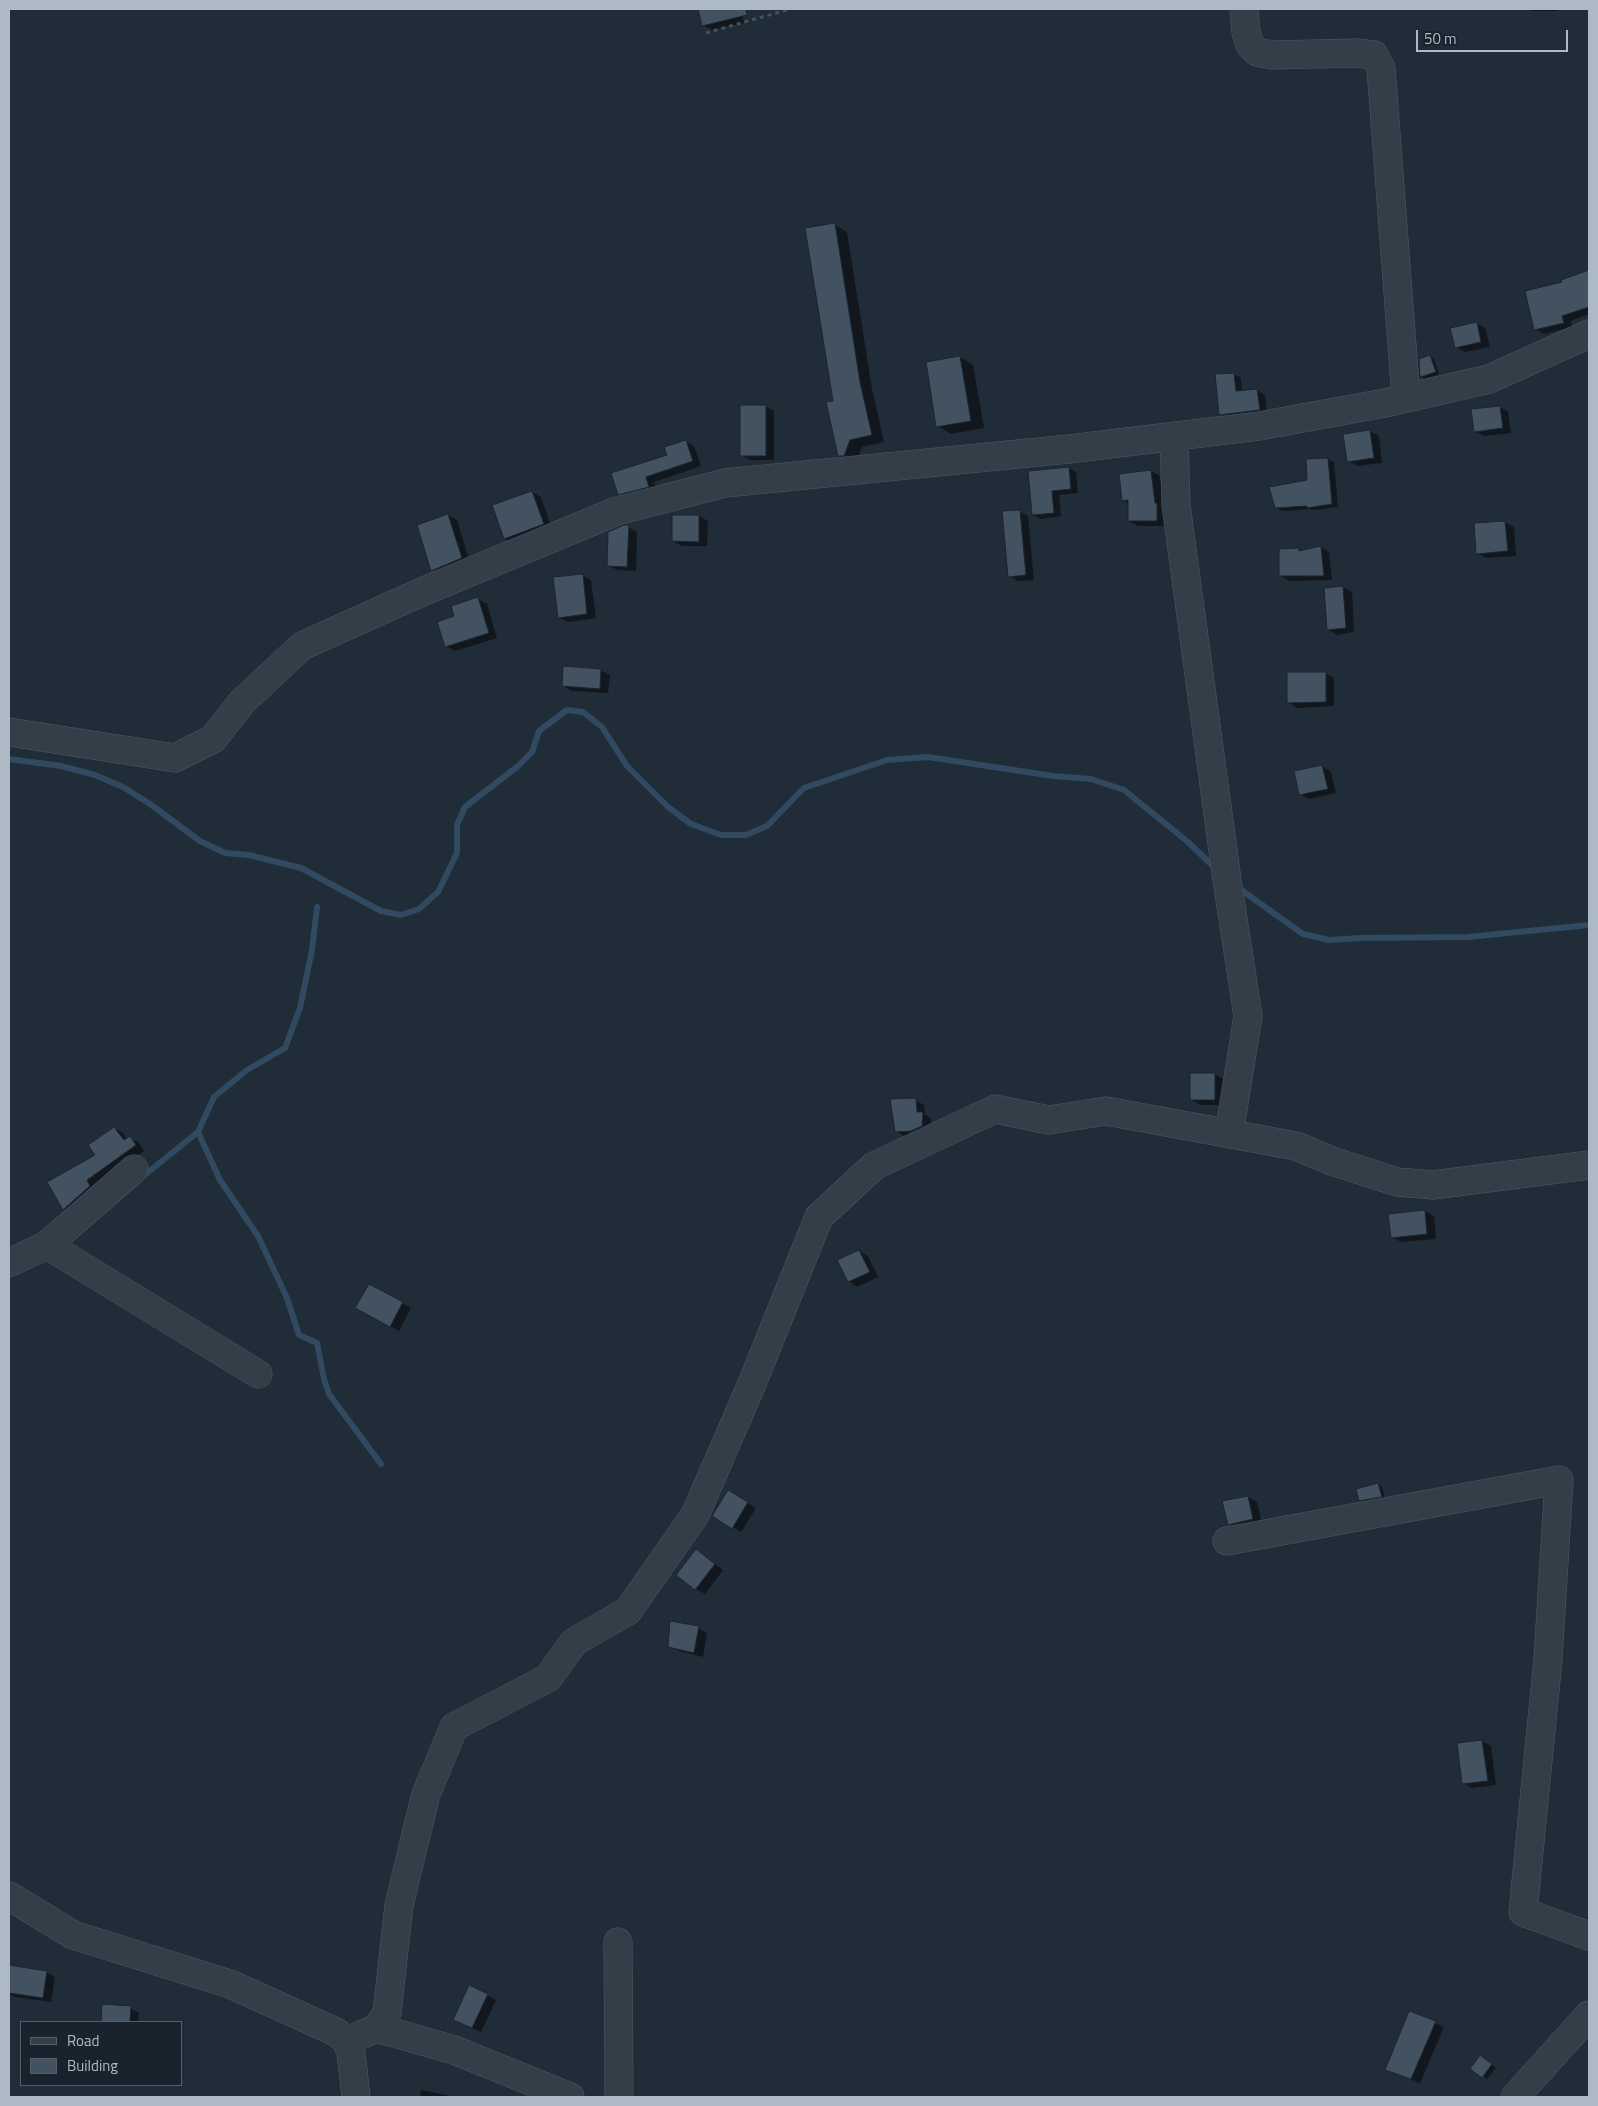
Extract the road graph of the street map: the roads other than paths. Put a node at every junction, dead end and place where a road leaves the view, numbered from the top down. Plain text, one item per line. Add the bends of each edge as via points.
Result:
1 (1244, 9) edge
2 (1589, 334) edge
3 (1406, 398) junction
4 (1174, 436) junction
5 (9, 732) edge
6 (1229, 1134) junction
7 (1589, 1165) edge
8 (134, 1169) dead end
9 (47, 1245) junction
10 (9, 1263) edge
11 (258, 1374) dead end
12 (1227, 1541) dead end
13 (9, 1896) edge
14 (1589, 1936) edge
15 (618, 1942) dead end
16 (1589, 2015) edge
17 (377, 2028) junction
18 (346, 2040) junction
19 (356, 2097) edge
20 (570, 2097) edge
21 (618, 2097) edge
22 (1515, 2097) edge

1 - 3 street via 1246,32 1250,45 1257,52 1272,55 1374,55 1381,68
2 - 3 street via 1489,379
3 - 4 street via 1259,426
4 - 5 street via 724,484 617,511 302,646 242,702 213,739 175,758
4 - 6 street via 1176,505 1248,1016
6 - 7 street via 1296,1146 1397,1182 1433,1184
6 - 17 street via 1106,1111 1049,1120 995,1109 874,1166 819,1217 695,1514 628,1611 574,1642 548,1678 454,1727 426,1794 399,1905 388,2013
8 - 9 street
9 - 10 street
9 - 11 street
12 - 14 street via 1559,1480 1548,1659 1523,1912
13 - 18 street via 74,1935 230,1984 336,2032
15 - 21 street
16 - 22 street
17 - 18 street
17 - 20 street via 454,2050
18 - 19 street via 351,2053

